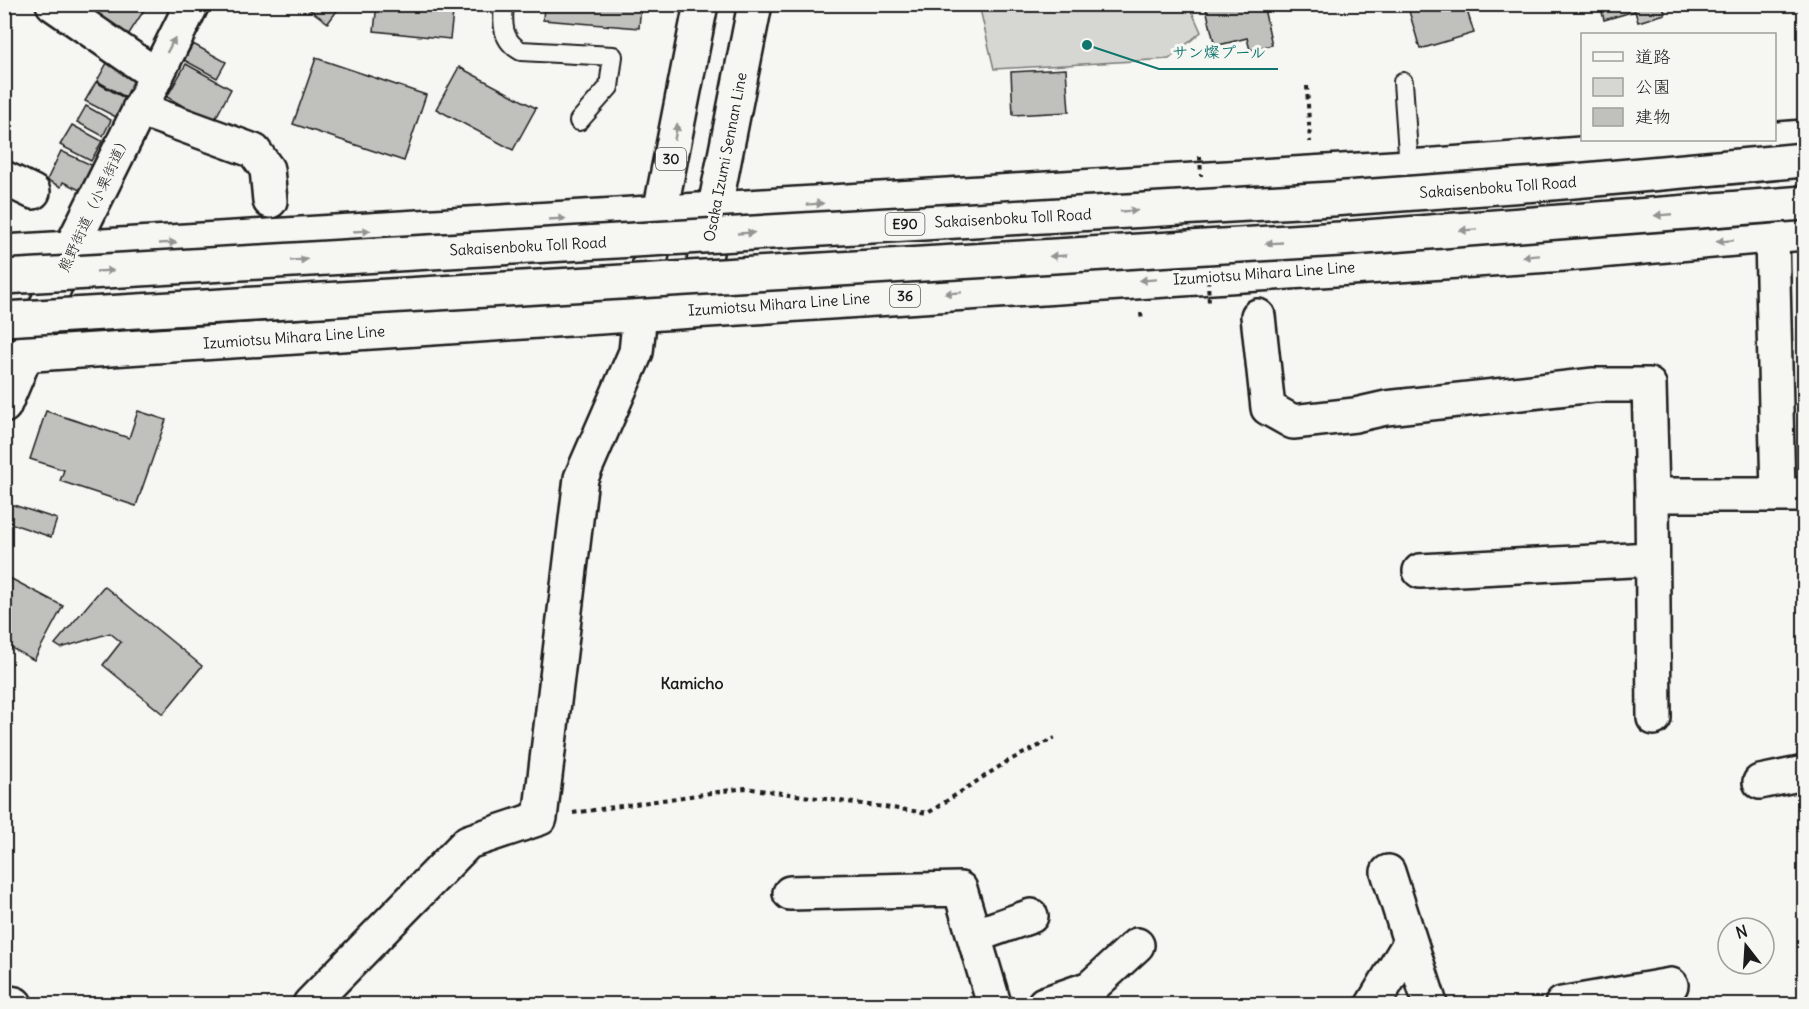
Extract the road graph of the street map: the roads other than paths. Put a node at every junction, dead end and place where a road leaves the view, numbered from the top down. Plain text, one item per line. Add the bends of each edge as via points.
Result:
1 (53, 4) edge
2 (192, 4) edge
3 (504, 4) edge
4 (701, 4) edge
5 (754, 4) edge
6 (156, 75) junction
7 (1403, 82) dead end
8 (139, 108) junction
9 (579, 121) dead end
10 (1804, 137) edge
11 (1776, 138) edge
12 (1714, 141) edge
13 (1602, 146) edge
14 (1804, 160) edge
15 (1409, 167) junction
16 (270, 201) dead end
17 (1804, 203) edge
18 (714, 210) junction
19 (660, 213) junction
20 (1804, 232) edge
21 (1772, 237) junction
22 (71, 248) junction
23 (4, 252) edge
24 (4, 277) edge
25 (695, 309) junction
26 (640, 313) junction
27 (1258, 316) dead end
28 (4, 319) edge
29 (16, 355) edge
30 (4, 406) edge
31 (1652, 495) junction
32 (1791, 495) edge
33 (1651, 559) junction
34 (1420, 571) dead end
35 (1654, 718) dead end
36 (1804, 773) edge
37 (1760, 782) dead end
38 (1388, 872) dead end
39 (790, 893) dead end
40 (1031, 916) dead end
41 (974, 936) junction
42 (1410, 943) junction
43 (1137, 945) dead end
44 (1671, 985) dead end
45 (4, 1002) edge
46 (15, 1005) edge
47 (310, 1005) edge
48 (994, 1005) edge
49 (1044, 1005) edge
50 (1373, 1005) edge
51 (1430, 1005) edge
52 (1562, 1005) edge

1 - 6 main road
6 -> 2 main road, 熊野街道（小栗街道）
3 - 9 lane via 502,23 506,38 521,51 613,56 609,87
19 -> 4 main road, 30
5 - 18 main road, Osaka Izumi Sennan Line
6 - 8 main road, 熊野街道（小栗街道）
7 - 15 lane
8 - 16 main road via 254,151 267,169
8 - 22 main road, 熊野街道（小栗街道）
10 - 11 main road
12 - 13 main road
13 - 15 main road
24 -> 14 main road, Sakaisenboku Toll Road / E90, bridge via 1332,199
18 -> 15 main road
17 -> 28 main road, bridge via 1352,238
18 - 19 main road
18 - 25 main road, Osaka Izumi Sennan Line
22 -> 19 main road
19 - 26 main road, 30
20 - 21 main road, Izumiotsu Mihara Line Line / 36
21 -> 25 main road, Izumiotsu Mihara Line Line / 36
21 - 32 main road
22 - 23 main road
22 - 29 main road, 熊野街道（小栗街道）
25 - 26 main road, Izumiotsu Mihara Line Line / 36
26 - 29 main road, Izumiotsu Mihara Line Line / 36
26 - 47 main road via 636,352 581,478 540,818 468,842
27 - 31 main road via 1269,408 1293,422 1583,386 1649,385
29 - 30 main road, 熊野街道（小栗街道）
31 - 32 main road
31 - 33 main road
33 - 34 main road
33 - 35 main road
36 - 37 main road
38 - 42 main road
39 - 41 main road via 960,889
40 - 41 main road
41 - 48 main road
42 - 50 main road
42 - 51 main road
43 - 49 main road via 1090,987
44 - 52 main road
45 - 46 main road

